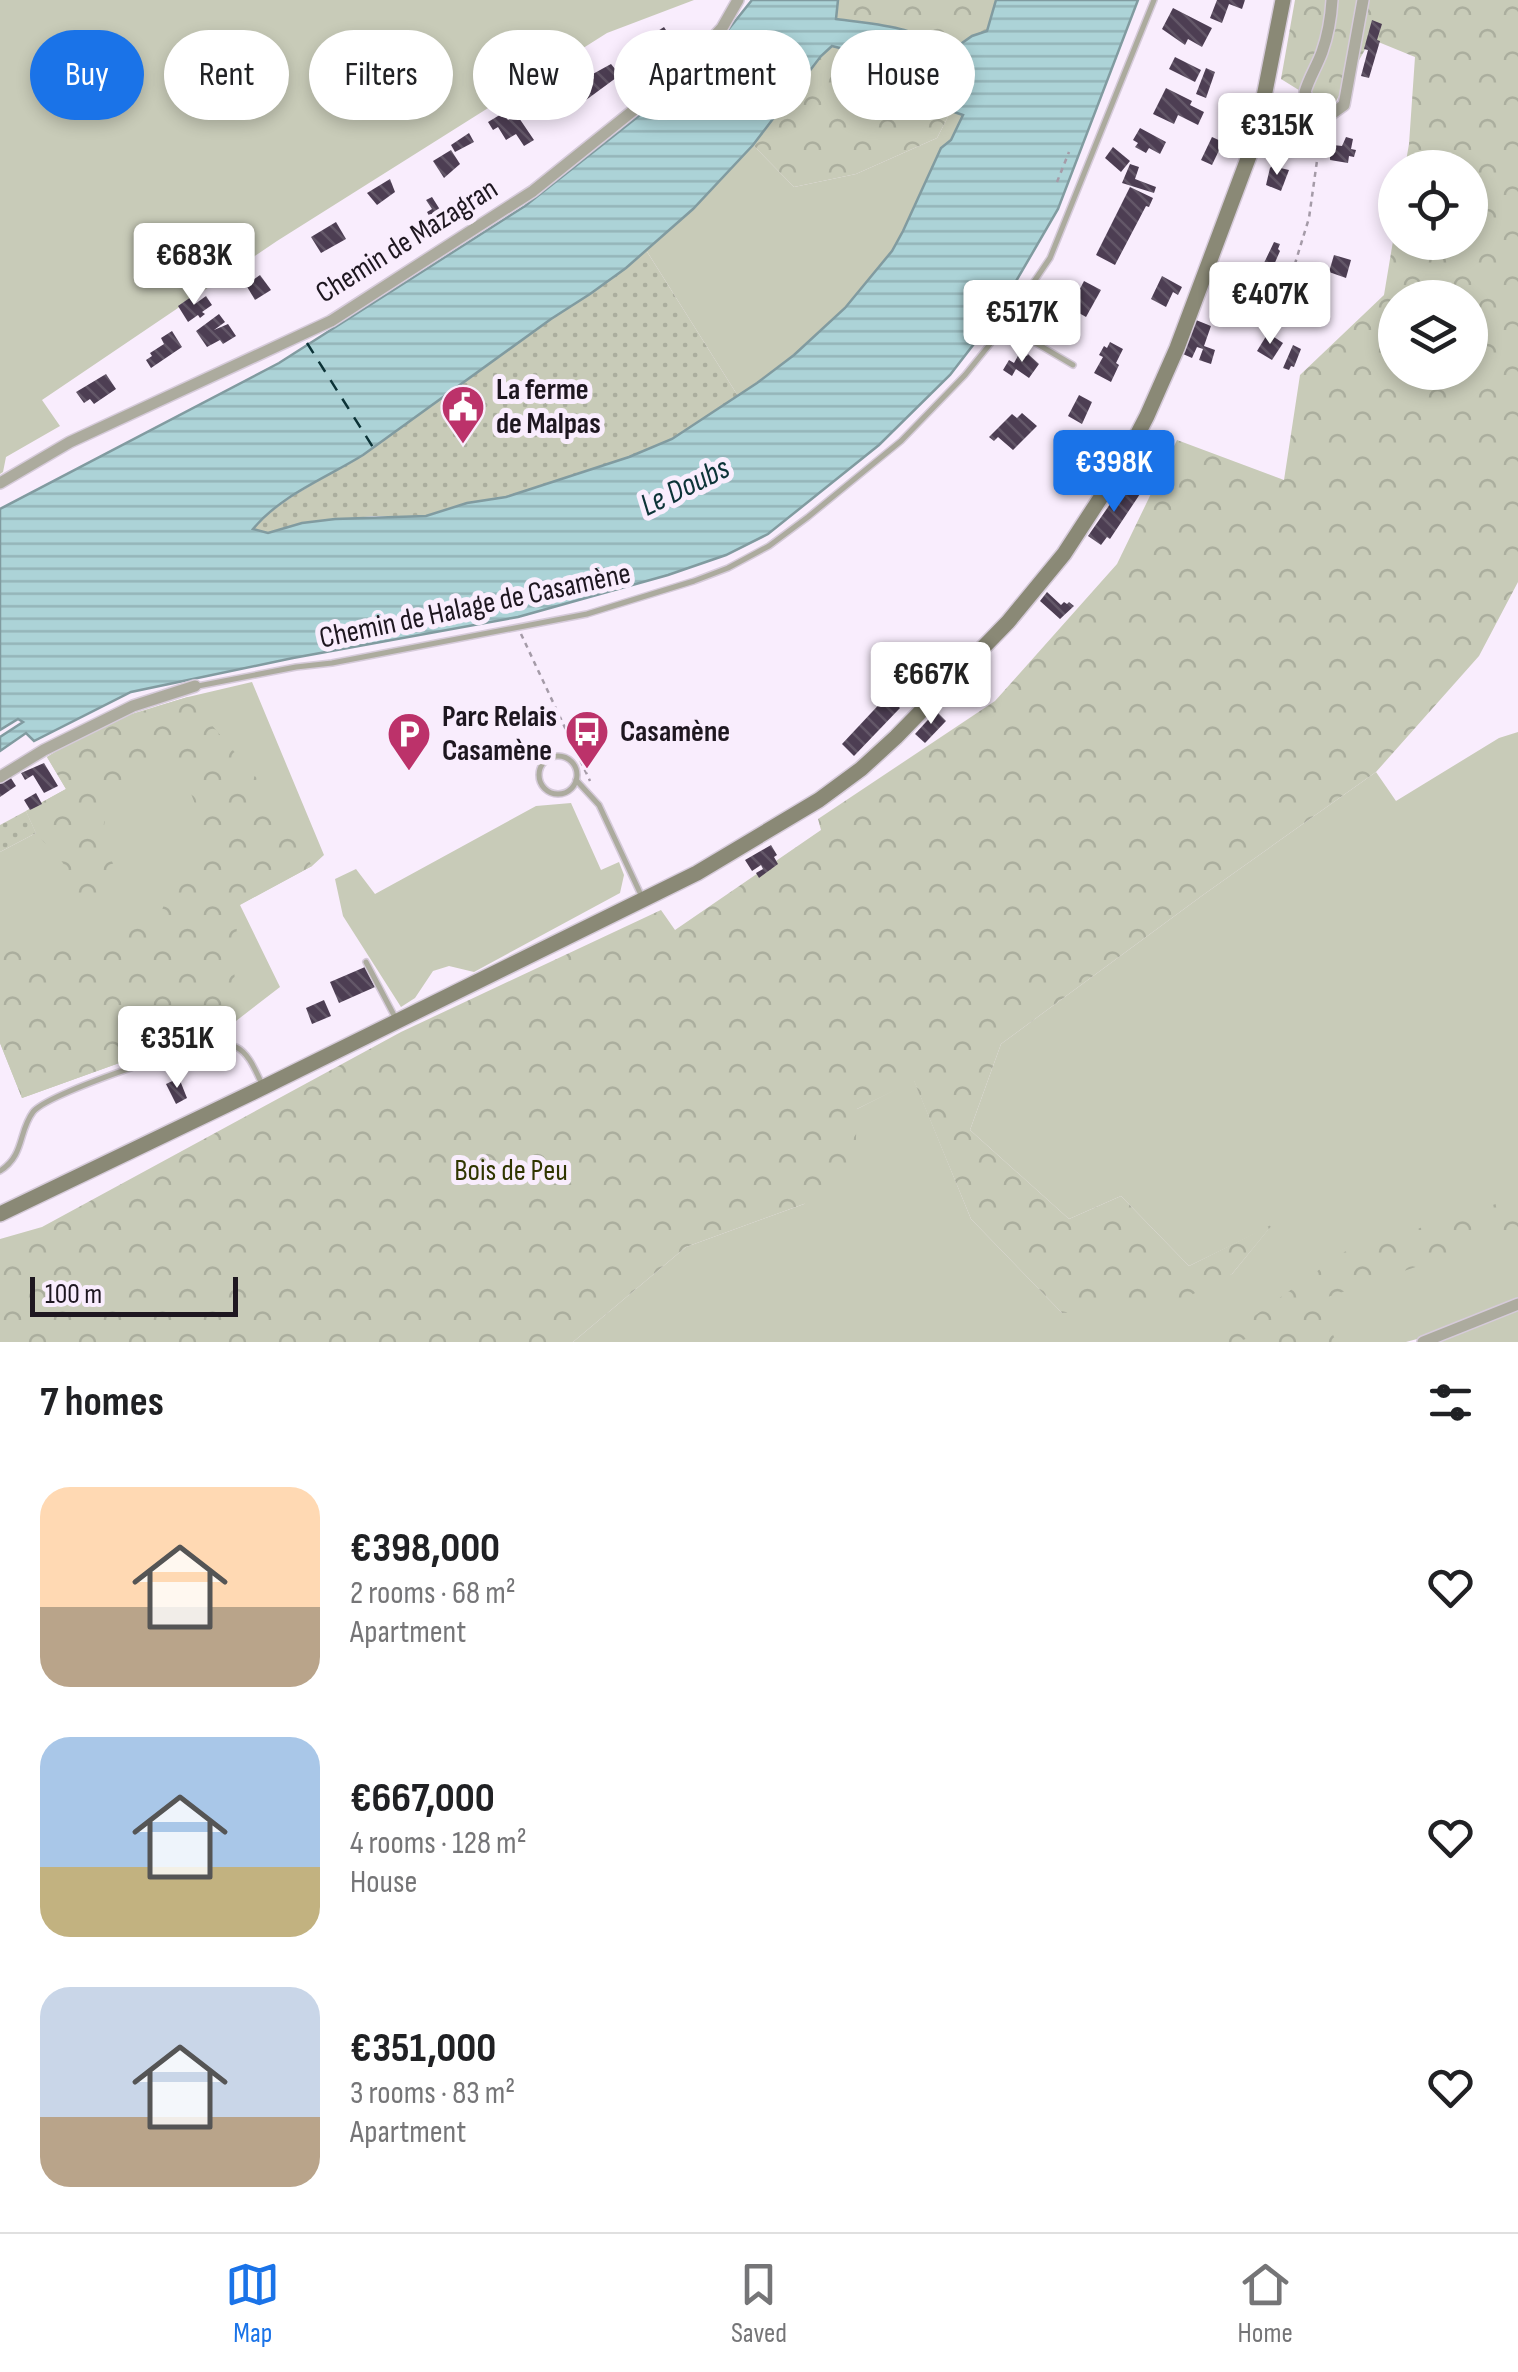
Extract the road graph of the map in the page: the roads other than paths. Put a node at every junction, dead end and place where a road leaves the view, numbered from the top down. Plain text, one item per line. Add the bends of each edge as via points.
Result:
1 (738, 0) edge
2 (1154, 0) edge
3 (1283, 0) edge
4 (1332, 0) edge
5 (1363, 0) edge
6 (1005, 325) junction
7 (1074, 365) dead end
8 (0, 483) edge
9 (195, 686) joint
10 (0, 777) edge
11 (575, 783) junction
12 (643, 900) junction
13 (366, 962) dead end
14 (397, 1021) junction
15 (264, 1087) junction
16 (0, 1171) edge
17 (0, 1214) edge
18 (1518, 1304) edge
19 (1423, 1342) edge

1 - 8 street, Chemin de Mazagran via 680,73 533,191 331,321 70,442
2 - 6 lane, Chemin de Halage de Casamène via 1050,258
3 - 12 main road via 1249,156 1177,348 1120,468 1064,554 1008,622 861,769 717,862
4 - 5 street via 1305,92 1312,111 1330,116 1344,105
6 - 7 lane
6 - 9 lane, Chemin de Halage de Casamène via 966,376 901,441 768,546 728,568 588,614
9 - 10 street, Chemin de Halage de Casamène via 133,706
11 - 11 lane via 568,759 550,758 541,766 538,778 550,793 563,794
11 - 12 lane via 599,805
12 - 14 main road
13 - 14 lane
14 - 15 main road
15 - 16 lane via 244,1052 206,1044 52,1098 34,1110 18,1152
15 - 17 main road
18 - 19 street

